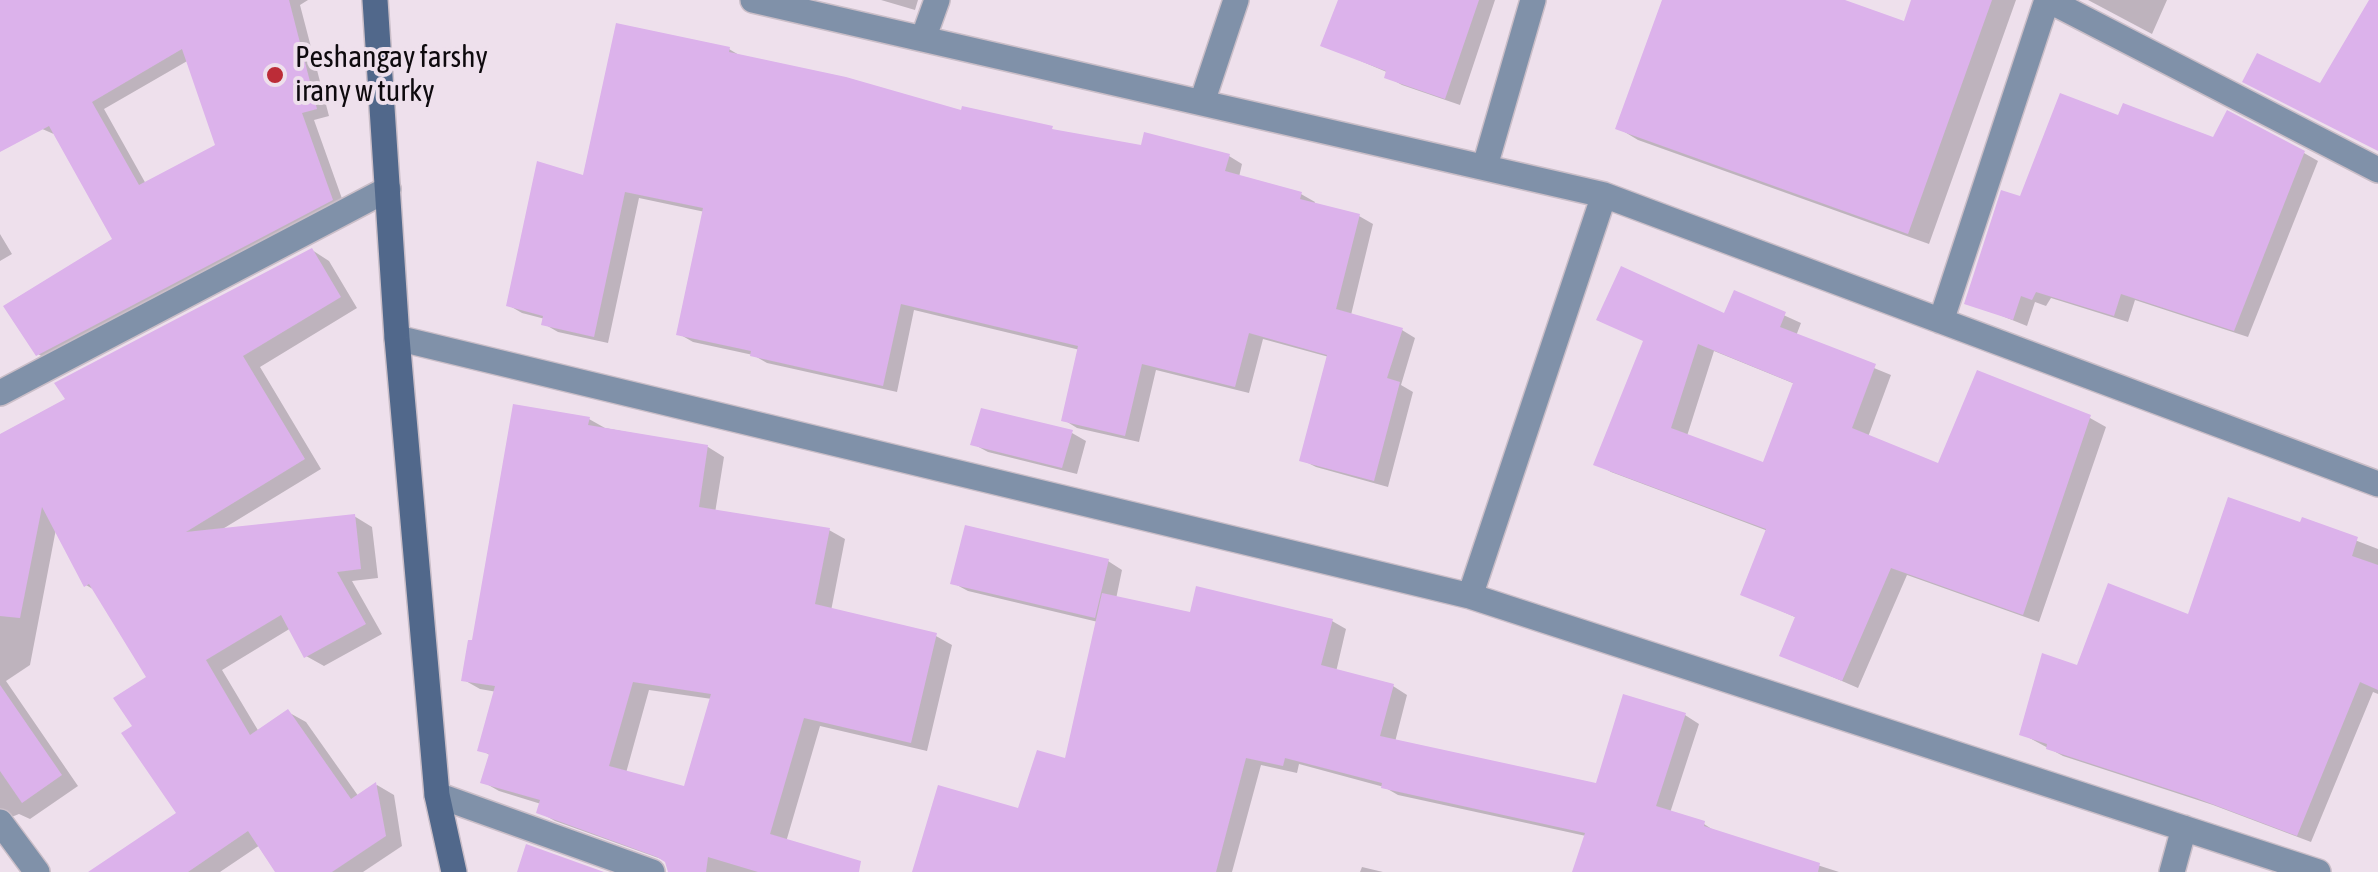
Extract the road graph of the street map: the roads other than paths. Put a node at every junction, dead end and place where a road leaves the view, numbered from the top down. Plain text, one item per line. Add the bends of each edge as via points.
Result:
1 (375, 0) edge
2 (753, 0) edge
3 (937, 0) edge
4 (1236, 0) edge
5 (1534, 0) edge
6 (2048, 0) edge
7 (923, 39) junction
8 (1202, 102) junction
9 (1484, 166) junction
10 (2378, 170) edge
11 (388, 189) junction
12 (1604, 195) junction
13 (1940, 321) junction
14 (397, 338) junction
15 (0, 393) edge
16 (2378, 484) edge
17 (1470, 596) junction
18 (436, 795) junction
19 (0, 822) edge
20 (2184, 828) junction
21 (38, 872) edge
22 (454, 872) edge
23 (652, 872) edge
24 (2172, 872) edge
25 (2318, 872) edge

1 - 11 street
2 - 7 street
3 - 7 street
4 - 8 street
5 - 9 street
6 - 10 street
6 - 13 street
7 - 8 street
8 - 9 street
9 - 12 street
11 - 14 street
11 - 15 street
12 - 13 street
12 - 17 street
13 - 16 street
14 - 17 street
14 - 18 street
17 - 20 street
18 - 22 street
18 - 23 street
19 - 21 street
20 - 24 street
20 - 25 street

